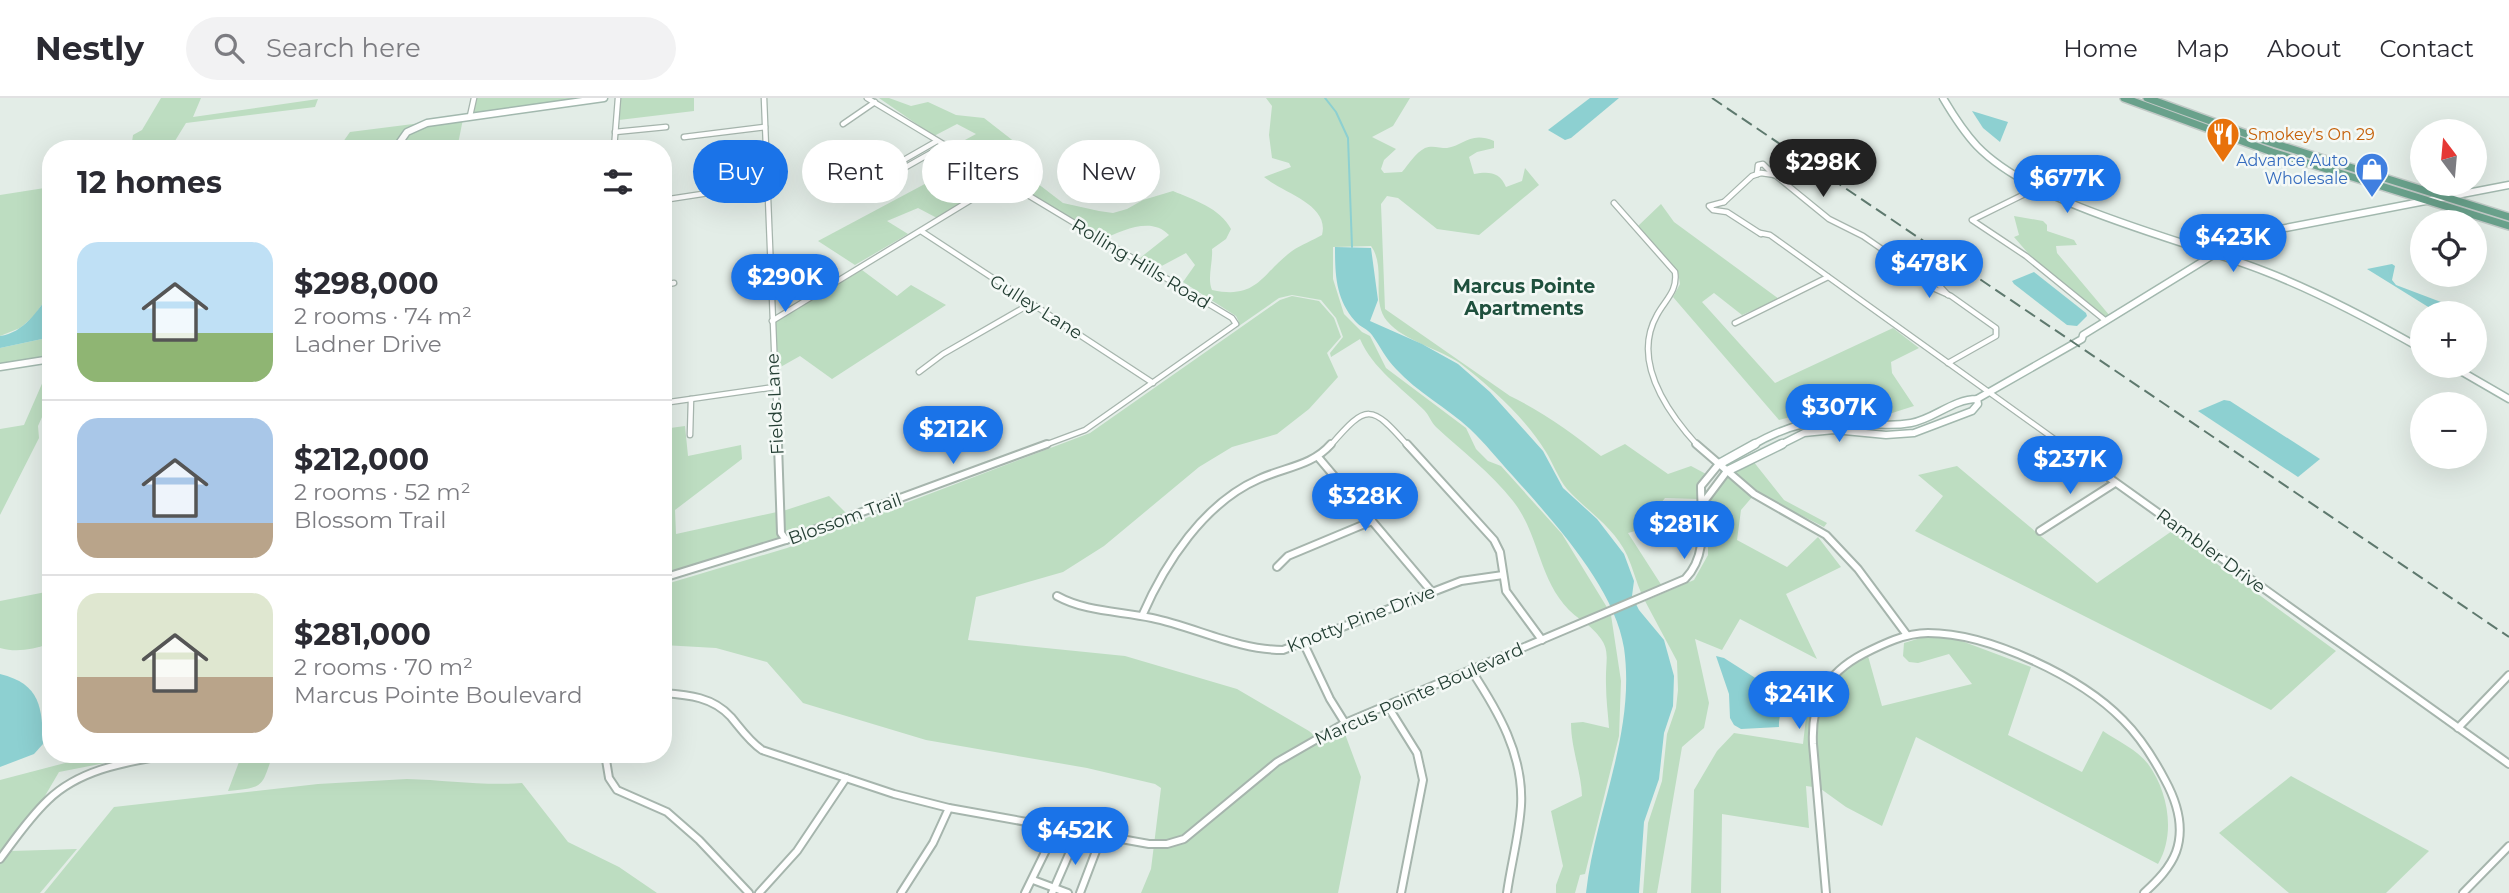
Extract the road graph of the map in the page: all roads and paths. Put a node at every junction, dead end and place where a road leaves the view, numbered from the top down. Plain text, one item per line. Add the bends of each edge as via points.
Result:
1 (474, 98) edge
2 (604, 98) edge
3 (618, 98) edge
4 (764, 98) edge
5 (867, 98) edge
6 (1934, 98) edge
7 (2124, 98) edge
8 (2147, 98) edge
9 (1944, 99) edge
10 (875, 103) junction
11 (470, 116) junction
12 (843, 124) dead end
13 (666, 127) dead end
14 (765, 127) junction
15 (615, 132) junction
16 (2244, 133) junction
17 (684, 137) dead end
18 (400, 140) edge
19 (615, 140) edge
20 (765, 140) edge
21 (935, 140) edge
22 (2239, 140) junction
23 (1756, 174) junction
24 (1775, 175) junction
25 (2509, 185) edge
26 (2039, 187) junction
27 (2487, 189) edge
28 (2394, 190) junction
29 (693, 195) edge
30 (2450, 196) edge
31 (2470, 196) edge
32 (2444, 197) junction
33 (672, 199) edge
34 (2425, 200) junction
35 (1724, 202) junction
36 (768, 203) edge
37 (966, 203) edge
38 (1039, 203) edge
39 (1614, 203) dead end
40 (2401, 205) junction
41 (2483, 209) junction
42 (1727, 212) junction
43 (2509, 217) edge
44 (2509, 226) edge
45 (920, 231) junction
46 (2216, 253) junction
47 (1828, 277) junction
48 (1030, 304) junction
49 (772, 321) junction
50 (1236, 321) joint
51 (2106, 321) junction
52 (1735, 323) dead end
53 (2410, 343) edge
54 (42, 360) edge
55 (1948, 363) junction
56 (0, 367) edge
57 (919, 372) dead end
58 (2473, 378) edge
59 (1153, 383) junction
60 (775, 387) junction
61 (1988, 393) junction
62 (2509, 398) edge
63 (691, 399) junction
64 (1977, 399) junction
65 (672, 402) edge
66 (1948, 410) junction
67 (1957, 416) junction
68 (690, 435) dead end
69 (1318, 457) junction
70 (1719, 464) junction
71 (1727, 471) junction
72 (2115, 483) junction
73 (1703, 503) junction
74 (1372, 521) junction
75 (2040, 531) dead end
76 (786, 540) junction
77 (1277, 567) dead end
78 (672, 575) edge
79 (1503, 575) junction
80 (1432, 592) junction
81 (1058, 596) dead end
82 (1142, 616) junction
83 (1907, 635) junction
84 (1542, 640) junction
85 (1304, 644) junction
86 (1471, 670) junction
87 (2509, 676) edge
88 (672, 694) edge
89 (1387, 705) junction
90 (1345, 723) junction
91 (2458, 728) junction
92 (133, 763) edge
93 (606, 763) edge
94 (2509, 764) edge
95 (846, 778) junction
96 (949, 808) junction
97 (1079, 831) junction
98 (1048, 846) dead end
99 (2509, 846) edge
100 (1096, 851) dead end
101 (0, 859) edge
102 (1033, 880) junction
103 (1054, 891) edge
104 (750, 893) edge
105 (760, 893) edge
106 (901, 893) edge
107 (1025, 893) edge
108 (1068, 893) edge
109 (1080, 893) edge
110 (1401, 893) edge
111 (1507, 893) edge
112 (1826, 893) edge
113 (2144, 893) edge
114 (2463, 893) edge

1 - 11 street
2 - 11 street
3 - 15 street
4 - 14 street, Fields Lane
5 - 10 street, Rolling Hills Road
6 - 9 street
7 - 22 main road
8 - 16 main road
9 - 26 street via 1977,145
10 - 12 street
10 - 21 street, Rolling Hills Road
11 - 18 street via 416,126
13 - 15 street
14 - 17 street
14 - 20 street, Fields Lane
15 - 19 street
16 - 22 main road
16 - 32 main road
22 - 28 main road
23 - 24 street
23 - 24 street via 1758,165 1763,164
23 - 35 street
24 - 55 street via 1829,219 1863,236 1993,325 1997,333
25 - 27 street
26 - 46 street
26 - 51 street via 1972,220 2026,256
28 - 34 main road
28 - 40 street via 2404,198
29 - 33 street
30 - 32 street
31 - 41 street
32 - 34 street
32 - 41 main road
34 - 40 street
34 - 44 main road
35 - 42 street
35 - 42 street via 1709,206
36 - 49 street, Fields Lane
37 - 45 street
38 - 50 street, Rolling Hills Road
39 - 70 street via 1675,272 1675,288 1653,323 1649,358 1655,384 1679,425
40 - 46 street via 2252,233
41 - 43 main road
42 - 47 street, Rambler Drive
45 - 48 street, Gulley Lane
45 - 49 street
46 - 51 street
46 - 53 street via 2307,289
47 - 52 street
47 - 55 street, Rambler Drive
48 - 57 street
48 - 59 street, Gulley Lane
49 - 60 street, Fields Lane
50 - 59 street, Blossom Trail
51 - 61 street
54 - 56 street
55 - 61 street, Rambler Drive
58 - 62 street
59 - 76 street, Blossom Trail via 1085,430
60 - 63 street
60 - 76 street, Fields Lane via 781,533
61 - 64 street
61 - 72 street, Rambler Drive
63 - 65 street
63 - 68 street
64 - 66 street via 1964,399
64 - 67 street via 1976,407
66 - 67 street
66 - 70 street via 1901,425 1829,421 1796,425
67 - 71 street via 1926,430 1899,434 1804,433
69 - 74 street
69 - 79 street via 1355,417 1362,412 1376,413 1494,540
69 - 82 street via 1267,475 1232,494 1165,569
70 - 71 street
70 - 73 street, Marcus Pointe Boulevard via 1702,486
71 - 73 street
71 - 83 street via 1758,496 1830,540
72 - 75 street
72 - 91 street, Rambler Drive
73 - 84 street, Marcus Pointe Boulevard via 1702,551 1694,570 1680,582
74 - 77 street via 1288,556
74 - 80 street
76 - 78 street, Blossom Trail
79 - 80 street, Knotty Pine Drive via 1475,577
79 - 84 street via 1510,597
80 - 85 street, Knotty Pine Drive
81 - 82 street, Knotty Pine Drive via 1073,605
82 - 85 street, Knotty Pine Drive via 1263,650
83 - 112 street via 1842,667 1830,677 1817,700 1813,740
83 - 113 street via 1959,635 2001,648 2092,694 2128,725 2165,780 2180,818 2174,859
84 - 86 street, Marcus Pointe Boulevard
85 - 90 street
86 - 89 street, Marcus Pointe Boulevard
86 - 111 street via 1508,729 1520,772 1521,805
87 - 91 street
88 - 95 street, Marcus Pointe Boulevard via 713,702 762,750
89 - 90 street, Marcus Pointe Boulevard
89 - 110 street via 1417,753 1423,780
90 - 97 street, Marcus Pointe Boulevard via 1278,762 1176,842 1157,845
91 - 94 street, Rambler Drive
92 - 101 street via 98,771 67,785 41,807
93 - 104 street via 615,788 666,811
95 - 96 street, Marcus Pointe Boulevard
95 - 105 street via 797,851
96 - 97 street, Marcus Pointe Boulevard
96 - 106 street
97 - 103 street
98 - 102 street
99 - 114 street
100 - 109 street
102 - 103 street
102 - 107 street
103 - 108 street

